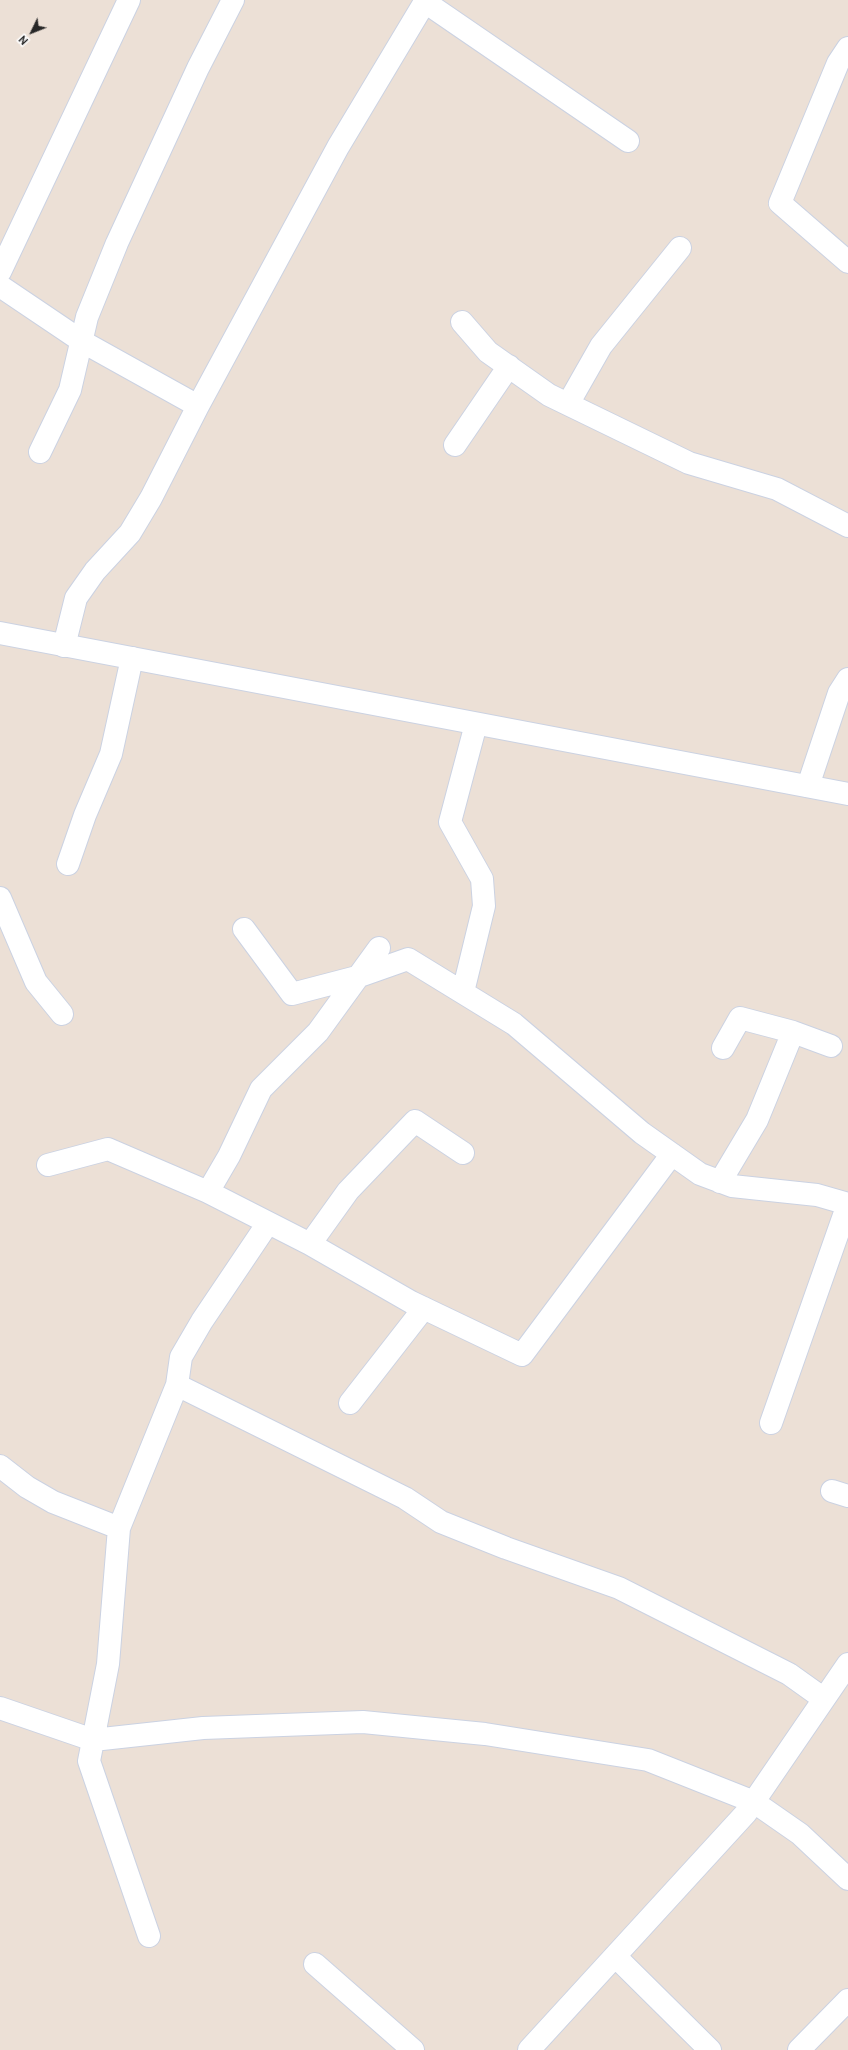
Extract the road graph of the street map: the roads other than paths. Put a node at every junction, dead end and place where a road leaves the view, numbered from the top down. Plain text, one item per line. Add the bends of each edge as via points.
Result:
1 (129, 0) edge
2 (233, 0) edge
3 (426, 1) edge
4 (848, 48) edge
5 (628, 141) dead end
6 (680, 248) dead end
7 (848, 262) edge
8 (0, 272) edge
9 (0, 286) edge
10 (462, 322) dead end
11 (83, 342) junction
12 (509, 366) junction
13 (568, 404) junction
14 (198, 406) junction
15 (455, 445) dead end
16 (40, 452) dead end
17 (848, 526) edge
18 (0, 633) edge
19 (64, 646) junction
20 (132, 658) junction
21 (848, 679) edge
22 (476, 724) junction
23 (808, 786) junction
24 (848, 794) edge
25 (68, 864) dead end
26 (0, 898) edge
27 (244, 929) dead end
28 (379, 948) dead end
29 (357, 978) junction
30 (463, 992) junction
31 (62, 1014) dead end
32 (793, 1032) junction
33 (831, 1046) dead end
34 (723, 1048) dead end
35 (464, 1153) dead end
36 (672, 1154) junction
37 (48, 1165) dead end
38 (720, 1182) junction
39 (208, 1192) junction
40 (848, 1204) edge
41 (268, 1223) junction
42 (310, 1244) junction
43 (424, 1308) junction
44 (177, 1385) junction
45 (350, 1403) dead end
46 (771, 1423) dead end
47 (0, 1466) edge
48 (119, 1528) junction
49 (848, 1664) edge
50 (824, 1699) junction
51 (0, 1708) edge
52 (93, 1740) junction
53 (754, 1802) junction
54 (848, 1879) edge
55 (149, 1936) dead end
56 (615, 1956) junction
57 (315, 1964) dead end
58 (848, 2000) edge
59 (413, 2050) edge
60 (529, 2050) edge
61 (710, 2050) edge
62 (798, 2050) edge

1 - 8 street
2 - 11 street via 198,68 117,243 87,317
3 - 5 street
3 - 14 street via 338,147
4 - 7 street via 838,63 780,202
6 - 13 street via 601,346
9 - 11 street
10 - 12 street via 488,352
11 - 14 street
11 - 16 street via 70,390
12 - 13 street via 549,395
12 - 15 street
13 - 17 street via 689,463 777,489
14 - 19 street via 130,533 95,571 76,598
18 - 19 street
19 - 20 street
20 - 22 street
20 - 25 street via 111,754
21 - 23 street via 838,693
22 - 23 street
22 - 30 street via 450,822 482,879 484,906
23 - 24 street
26 - 31 street via 36,982
27 - 29 street via 292,994
28 - 29 street
29 - 30 street via 408,959
29 - 39 street via 318,1032 261,1090 229,1156
30 - 36 street via 514,1024 636,1129
32 - 33 street
32 - 34 street via 740,1018
32 - 38 street via 757,1120
35 - 42 street via 415,1121 348,1191
36 - 38 street via 700,1174
36 - 43 street via 522,1355
37 - 39 street via 108,1149
38 - 40 street via 732,1186 817,1195
39 - 41 street
40 - 46 street
41 - 42 street
41 - 44 street via 181,1357
42 - 43 street
43 - 45 street
44 - 48 street
44 - 50 street via 405,1498 441,1522 619,1588 789,1674
47 - 48 street via 27,1487 53,1502
48 - 52 street via 108,1664
49 - 50 street
50 - 53 street
51 - 52 street
52 - 53 street via 203,1728 378,1723 485,1734 648,1760
52 - 55 street via 89,1761
53 - 54 street via 800,1834
53 - 56 street
56 - 60 street
56 - 61 street
57 - 59 street
58 - 62 street

